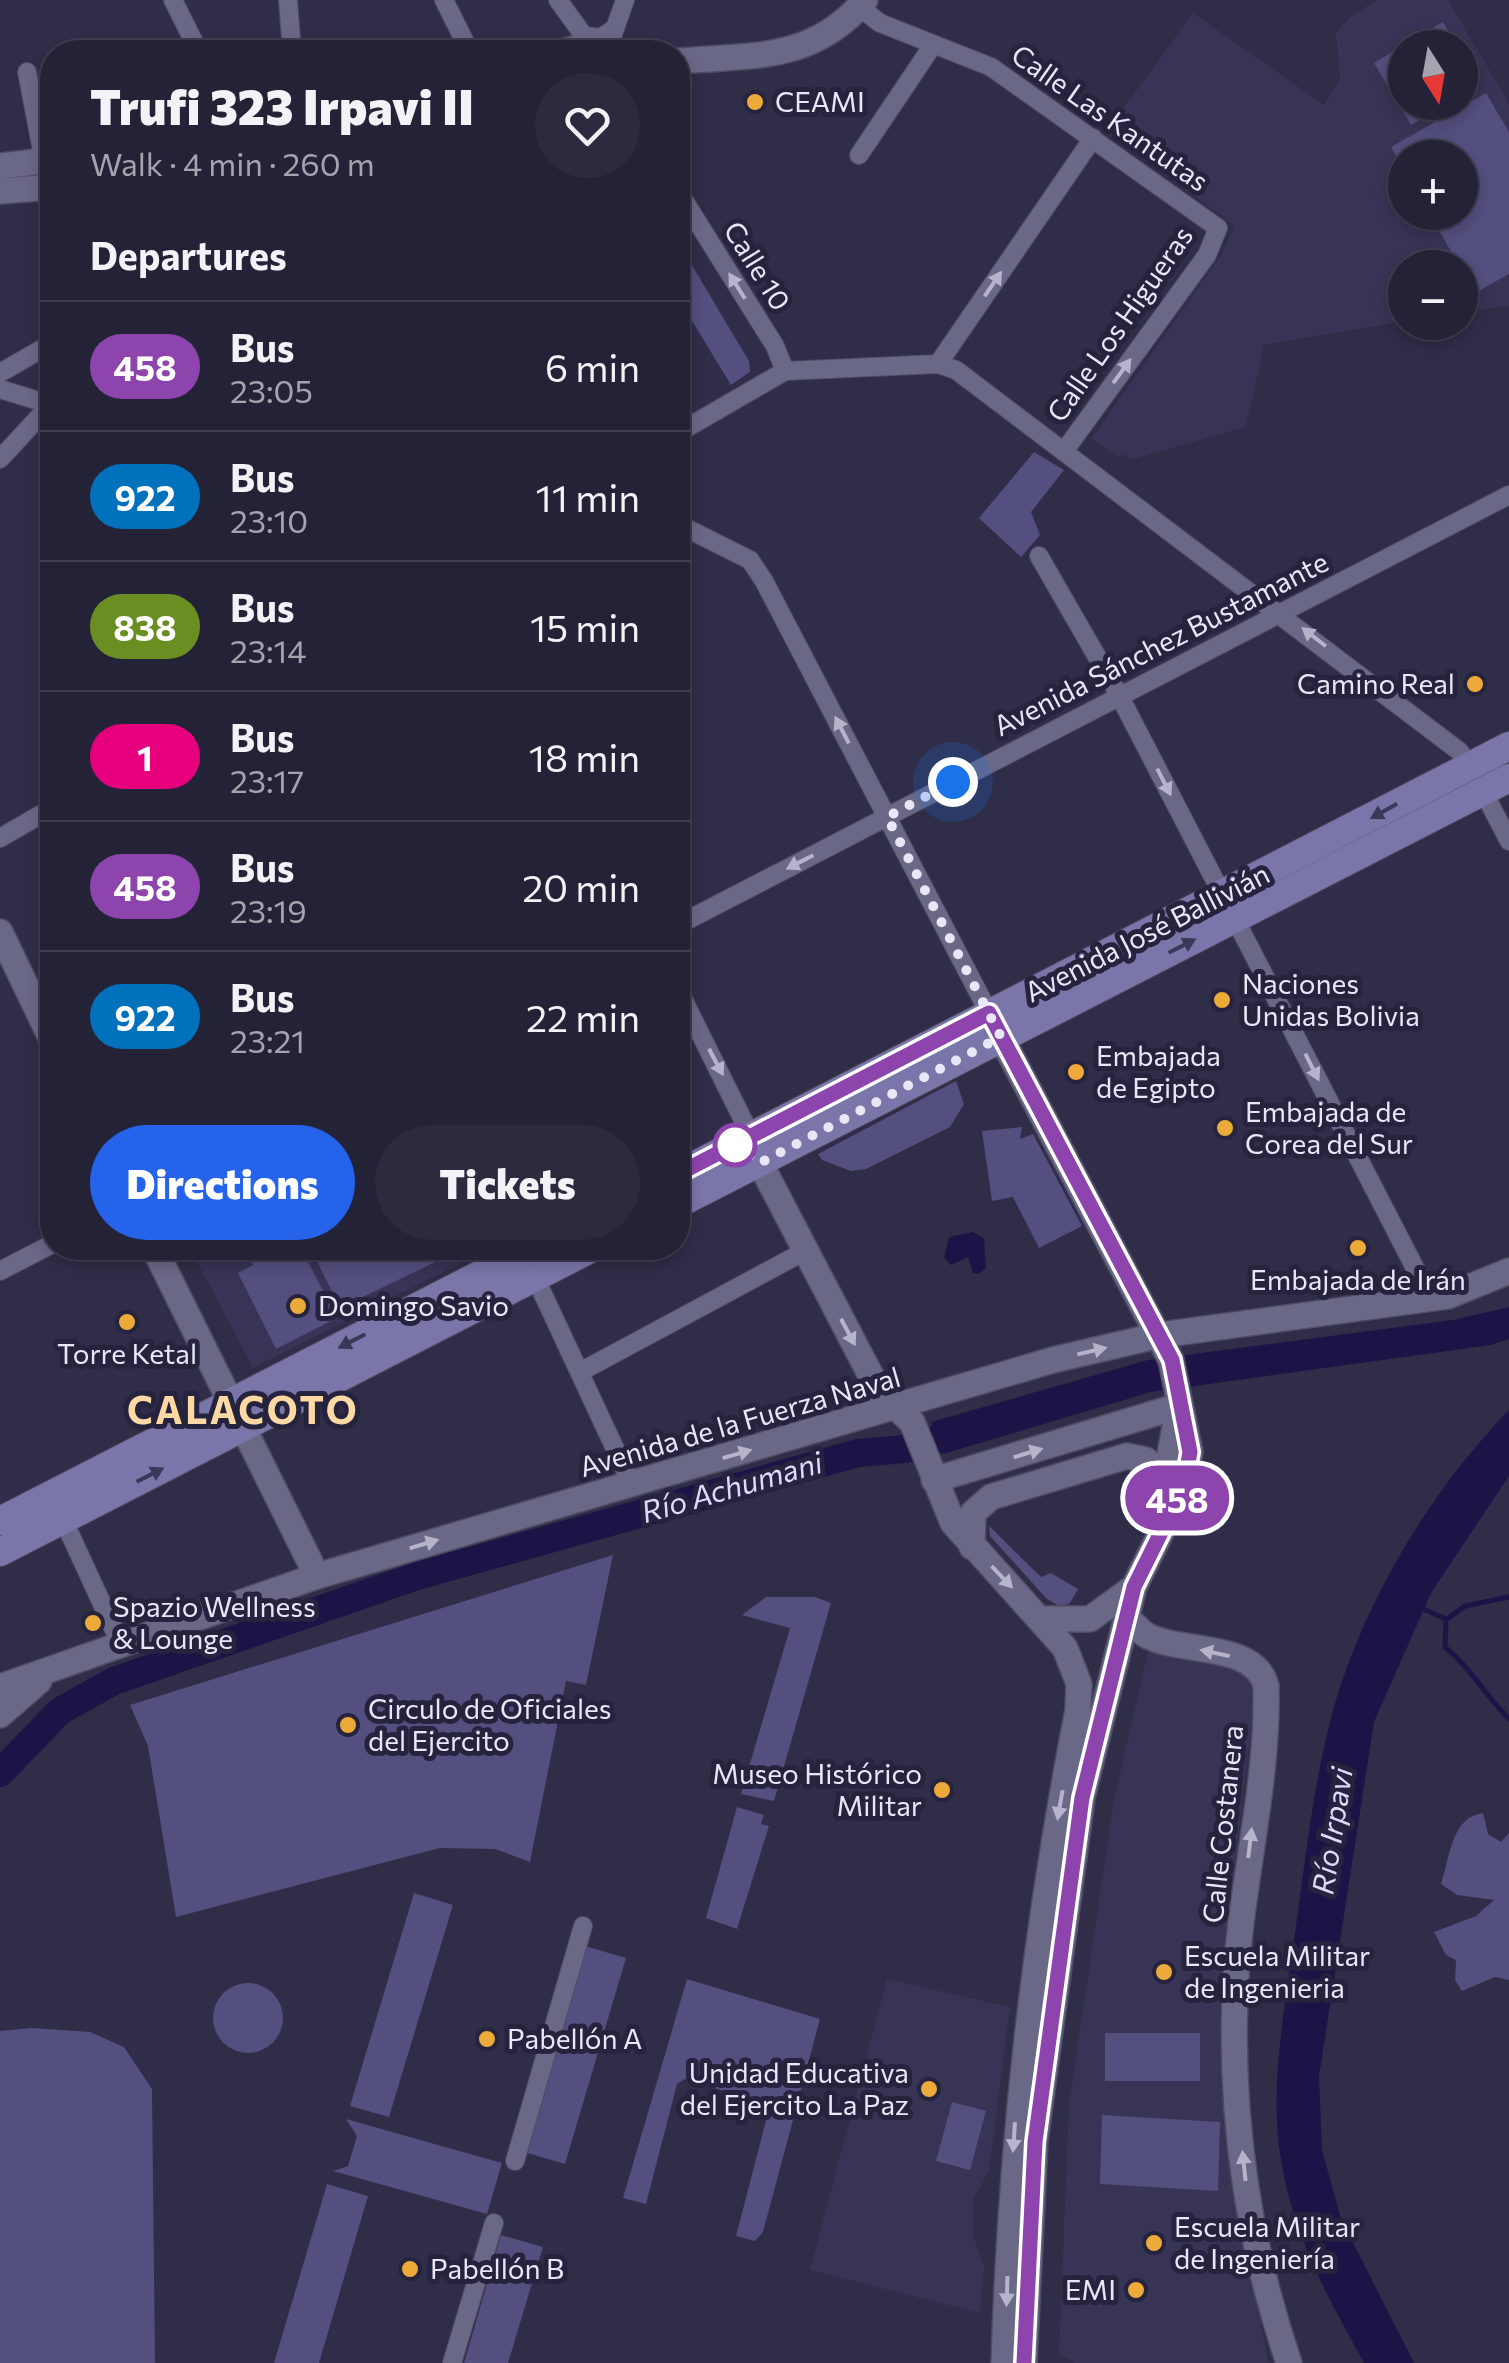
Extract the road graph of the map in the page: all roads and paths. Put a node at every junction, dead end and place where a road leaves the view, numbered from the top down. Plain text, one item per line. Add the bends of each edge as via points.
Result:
1 (174, 0) edge
2 (288, 0) edge
3 (444, 0) edge
4 (558, 0) edge
5 (625, 0) edge
6 (862, 4) edge
7 (193, 40) edge
8 (291, 40) edge
9 (464, 40) edge
10 (569, 40) edge
11 (613, 40) edge
12 (933, 46) junction
13 (690, 59) edge
14 (27, 72) dead end
15 (40, 126) edge
16 (1093, 138) junction
17 (859, 155) dead end
18 (40, 161) edge
19 (0, 166) edge
20 (40, 188) edge
21 (0, 192) edge
22 (690, 211) edge
23 (1218, 228) joint
24 (40, 350) edge
25 (938, 364) junction
26 (785, 371) junction
27 (0, 373) edge
28 (0, 389) edge
29 (40, 401) edge
30 (40, 417) edge
31 (690, 426) edge
32 (1065, 450) junction
33 (0, 459) edge
34 (1509, 495) edge
35 (690, 530) edge
36 (1039, 556) dead end
37 (1279, 612) junction
38 (1120, 695) junction
39 (1509, 746) edge
40 (1477, 778) junction
41 (1509, 778) edge
42 (40, 815) edge
43 (887, 817) junction
44 (0, 838) edge
45 (1509, 840) edge
46 (1228, 906) junction
47 (0, 908) edge
48 (690, 919) edge
49 (0, 932) edge
50 (40, 991) edge
51 (690, 1014) edge
52 (40, 1015) edge
53 (995, 1025) junction
54 (755, 1149) junction
55 (690, 1170) edge
56 (690, 1195) edge
57 (40, 1250) edge
58 (805, 1251) junction
59 (161, 1260) edge
60 (176, 1260) edge
61 (520, 1260) edge
62 (529, 1260) edge
63 (0, 1271) edge
64 (1509, 1271) edge
65 (1431, 1299) junction
66 (1172, 1347) junction
67 (580, 1372) junction
68 (1178, 1400) junction
69 (245, 1411) junction
70 (905, 1415) junction
71 (931, 1470) junction
72 (631, 1483) junction
73 (1170, 1494) junction
74 (63, 1520) junction
75 (1, 1522) edge
76 (972, 1547) junction
77 (0, 1552) edge
78 (324, 1574) junction
79 (1134, 1587) junction
80 (1043, 1619) junction
81 (1128, 1619) junction
82 (122, 1646) junction
83 (46, 1674) junction
84 (0, 1687) edge
85 (0, 1715) edge
86 (583, 1926) dead end
87 (1040, 2007) junction
88 (515, 2161) dead end
89 (1020, 2218) junction
90 (494, 2224) dead end
91 (452, 2363) edge
92 (1004, 2363) edge
93 (1024, 2363) edge
94 (1289, 2363) edge

1 - 7 street
2 - 8 street
3 - 9 street
4 - 10 street
5 - 11 street
6 - 12 street, Calle Las Kantutas via 880,23
6 - 13 main road via 815,43 791,51
12 - 16 street, Calle Las Kantutas via 991,67
12 - 17 street
14 - 15 street
16 - 23 street, Calle Las Kantutas
25 -> 16 street
18 - 19 main road
20 - 21 main road
26 -> 22 street, Calle 10
32 -> 23 street, Calle Los Higueras via 1207,255
24 - 27 street
25 - 26 street
25 - 32 street via 956,370
26 - 31 street
28 - 29 street
30 - 33 street
32 - 37 street
34 - 37 street, Avenida Sánchez Bustamante
43 -> 35 street via 750,560
36 - 38 street
37 - 38 street, Avenida Sánchez Bustamante
40 -> 37 street via 1459,751
38 - 43 street, Avenida Sánchez Bustamante
38 -> 46 street
39 - 40 main road, Avenida José Ballivián
40 - 41 main road
40 - 45 street
40 - 46 main road, Avenida José Ballivián
42 - 44 street
43 -> 48 street, Avenida Sánchez Bustamante
43 - 53 street
46 - 53 main road, Avenida José Ballivián
46 -> 65 street
47 - 50 main road
49 - 52 main road
51 -> 54 street
53 - 54 main road, Avenida José Ballivián
53 - 66 main road
54 - 55 main road, Avenida José Ballivián
54 - 56 main road, Avenida José Ballivián
54 - 58 main road
57 - 63 street
58 - 67 street
58 -> 70 main road via 880,1394
59 - 69 main road
60 - 69 main road
61 - 69 main road
62 - 67 street
64 - 65 main road, Avenida de la Fuerza Naval
65 - 66 main road, Avenida de la Fuerza Naval
66 - 68 main road
70 -> 66 main road, Avenida de la Fuerza Naval via 1053,1360
67 - 72 street
71 -> 68 main road
68 - 73 main road via 1190,1452 1184,1486
74 -> 69 main road
69 - 75 main road
69 - 78 main road
70 - 71 main road
72 -> 70 main road, Avenida de la Fuerza Naval
71 - 76 main road via 944,1508
78 -> 72 main road, Avenida de la Fuerza Naval
73 - 76 main road via 1146,1460 1127,1456 991,1497 973,1513
73 - 79 main road
74 - 77 main road
74 - 82 street
76 -> 80 main road
78 - 82 main road, Avenida de la Fuerza Naval
79 - 80 main road via 1090,1619
79 - 81 main road
80 -> 87 main road via 1074,1667 1079,1697
81 - 87 main road via 1087,1771
94 -> 81 main road, Calle Costanera via 1266,2296 1236,2095 1234,1995 1266,1686 1244,1660 1162,1641
82 - 83 main road, Avenida de la Fuerza Naval
83 - 84 main road, Avenida de la Fuerza Naval
83 - 85 main road
86 - 88 street
87 - 89 main road
89 -> 92 main road
89 - 93 main road
90 - 91 street

